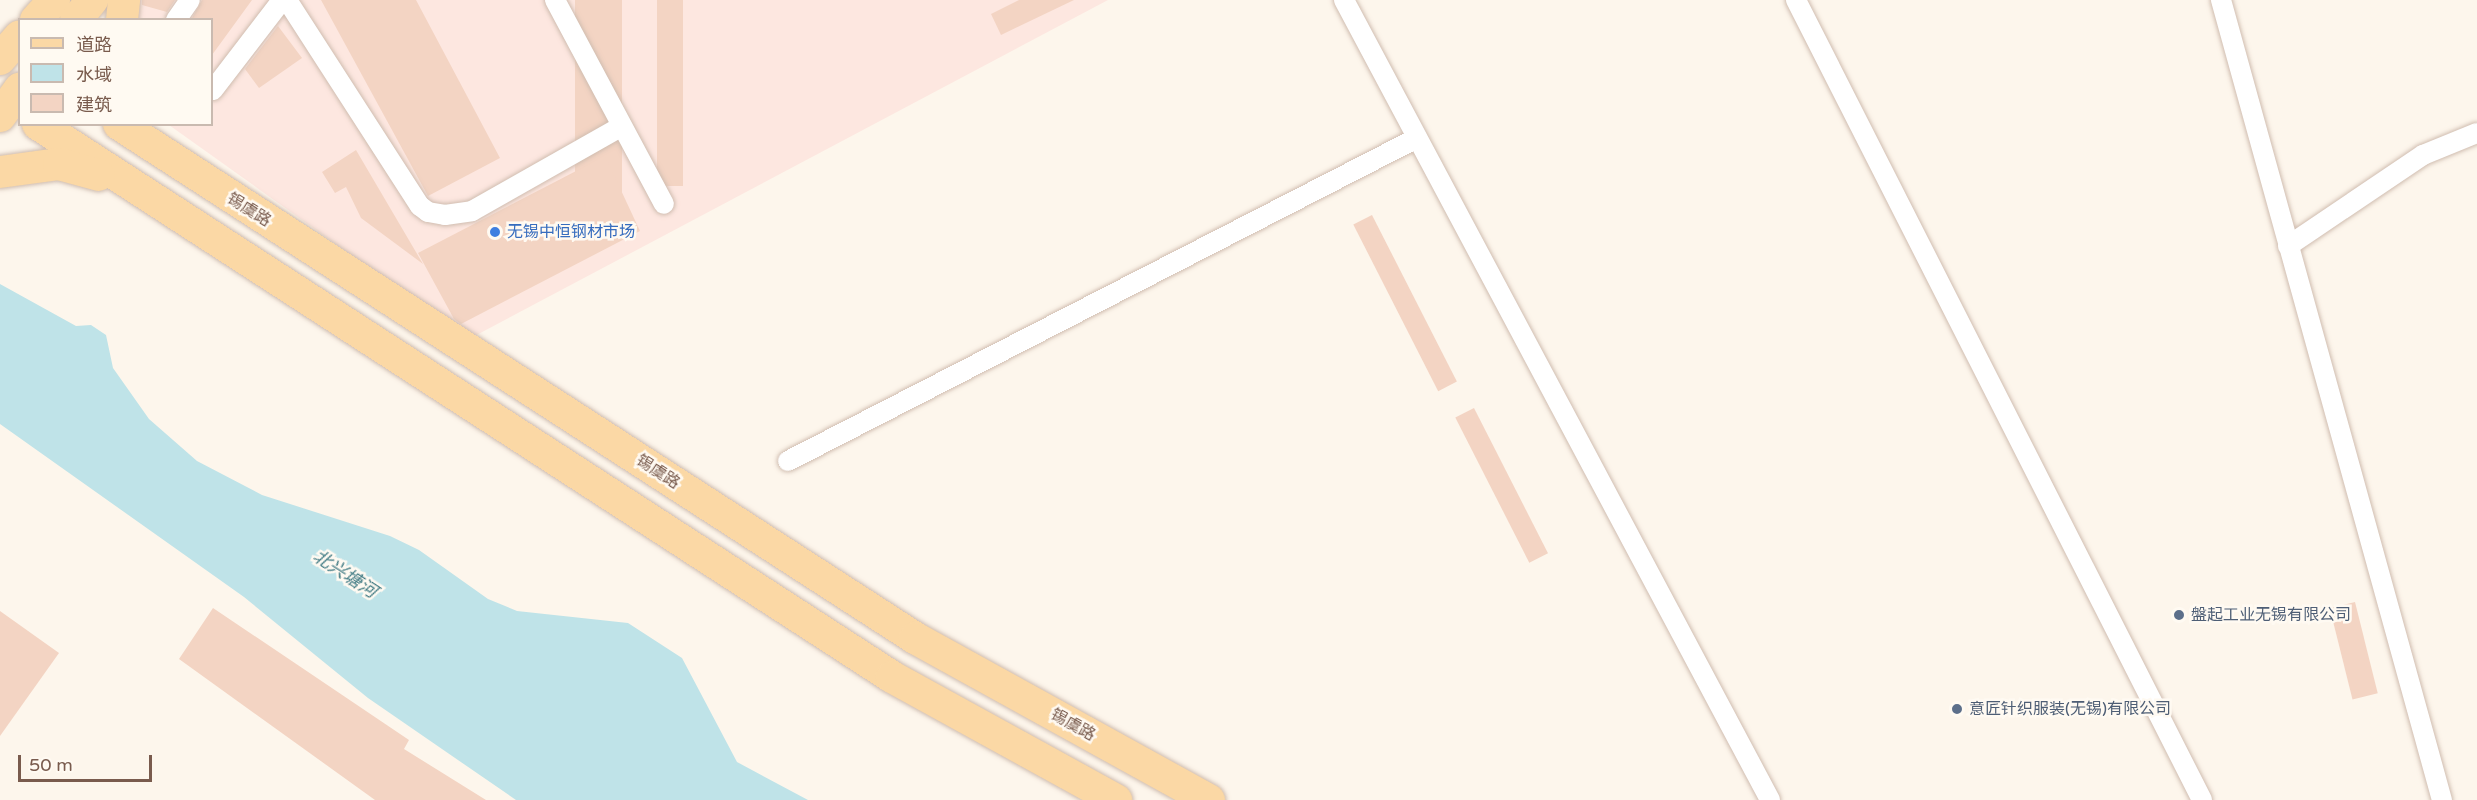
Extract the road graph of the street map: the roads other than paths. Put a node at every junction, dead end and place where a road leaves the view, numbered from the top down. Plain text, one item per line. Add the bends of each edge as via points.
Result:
1 (54, 0) edge
2 (92, 0) edge
3 (124, 0) edge
4 (190, 0) edge
5 (282, 0) edge
6 (287, 0) edge
7 (555, 0) edge
8 (1344, 0) edge
9 (1796, 0) edge
10 (2221, 0) edge
11 (38, 18) edge
12 (78, 18) edge
13 (122, 18) edge
14 (177, 18) edge
15 (213, 90) dead end
16 (41, 126) edge
17 (121, 126) edge
18 (147, 126) edge
19 (622, 126) junction
20 (2477, 133) edge
21 (1417, 138) junction
22 (167, 157) junction
23 (0, 172) edge
24 (123, 182) junction
25 (664, 204) dead end
26 (2288, 246) junction
27 (788, 461) dead end
28 (1116, 800) edge
29 (1209, 800) edge
30 (1770, 800) edge
31 (2202, 800) edge
32 (2442, 800) edge

1 - 11 main road
2 - 12 main road
3 - 13 main road
4 - 14 street
5 - 15 street
6 - 19 street via 420,206 428,212 445,215 472,211
7 - 19 street
8 - 21 street
9 - 31 street
10 - 26 street
16 - 24 main road
17 - 22 main road, 锡虞路
18 - 22 main road
19 - 25 street
20 - 26 street via 2423,155
21 - 27 street
21 - 30 street
22 - 29 main road, 锡虞路 via 915,638
23 - 24 main road via 59,164
24 - 28 main road via 892,677
26 - 32 street

